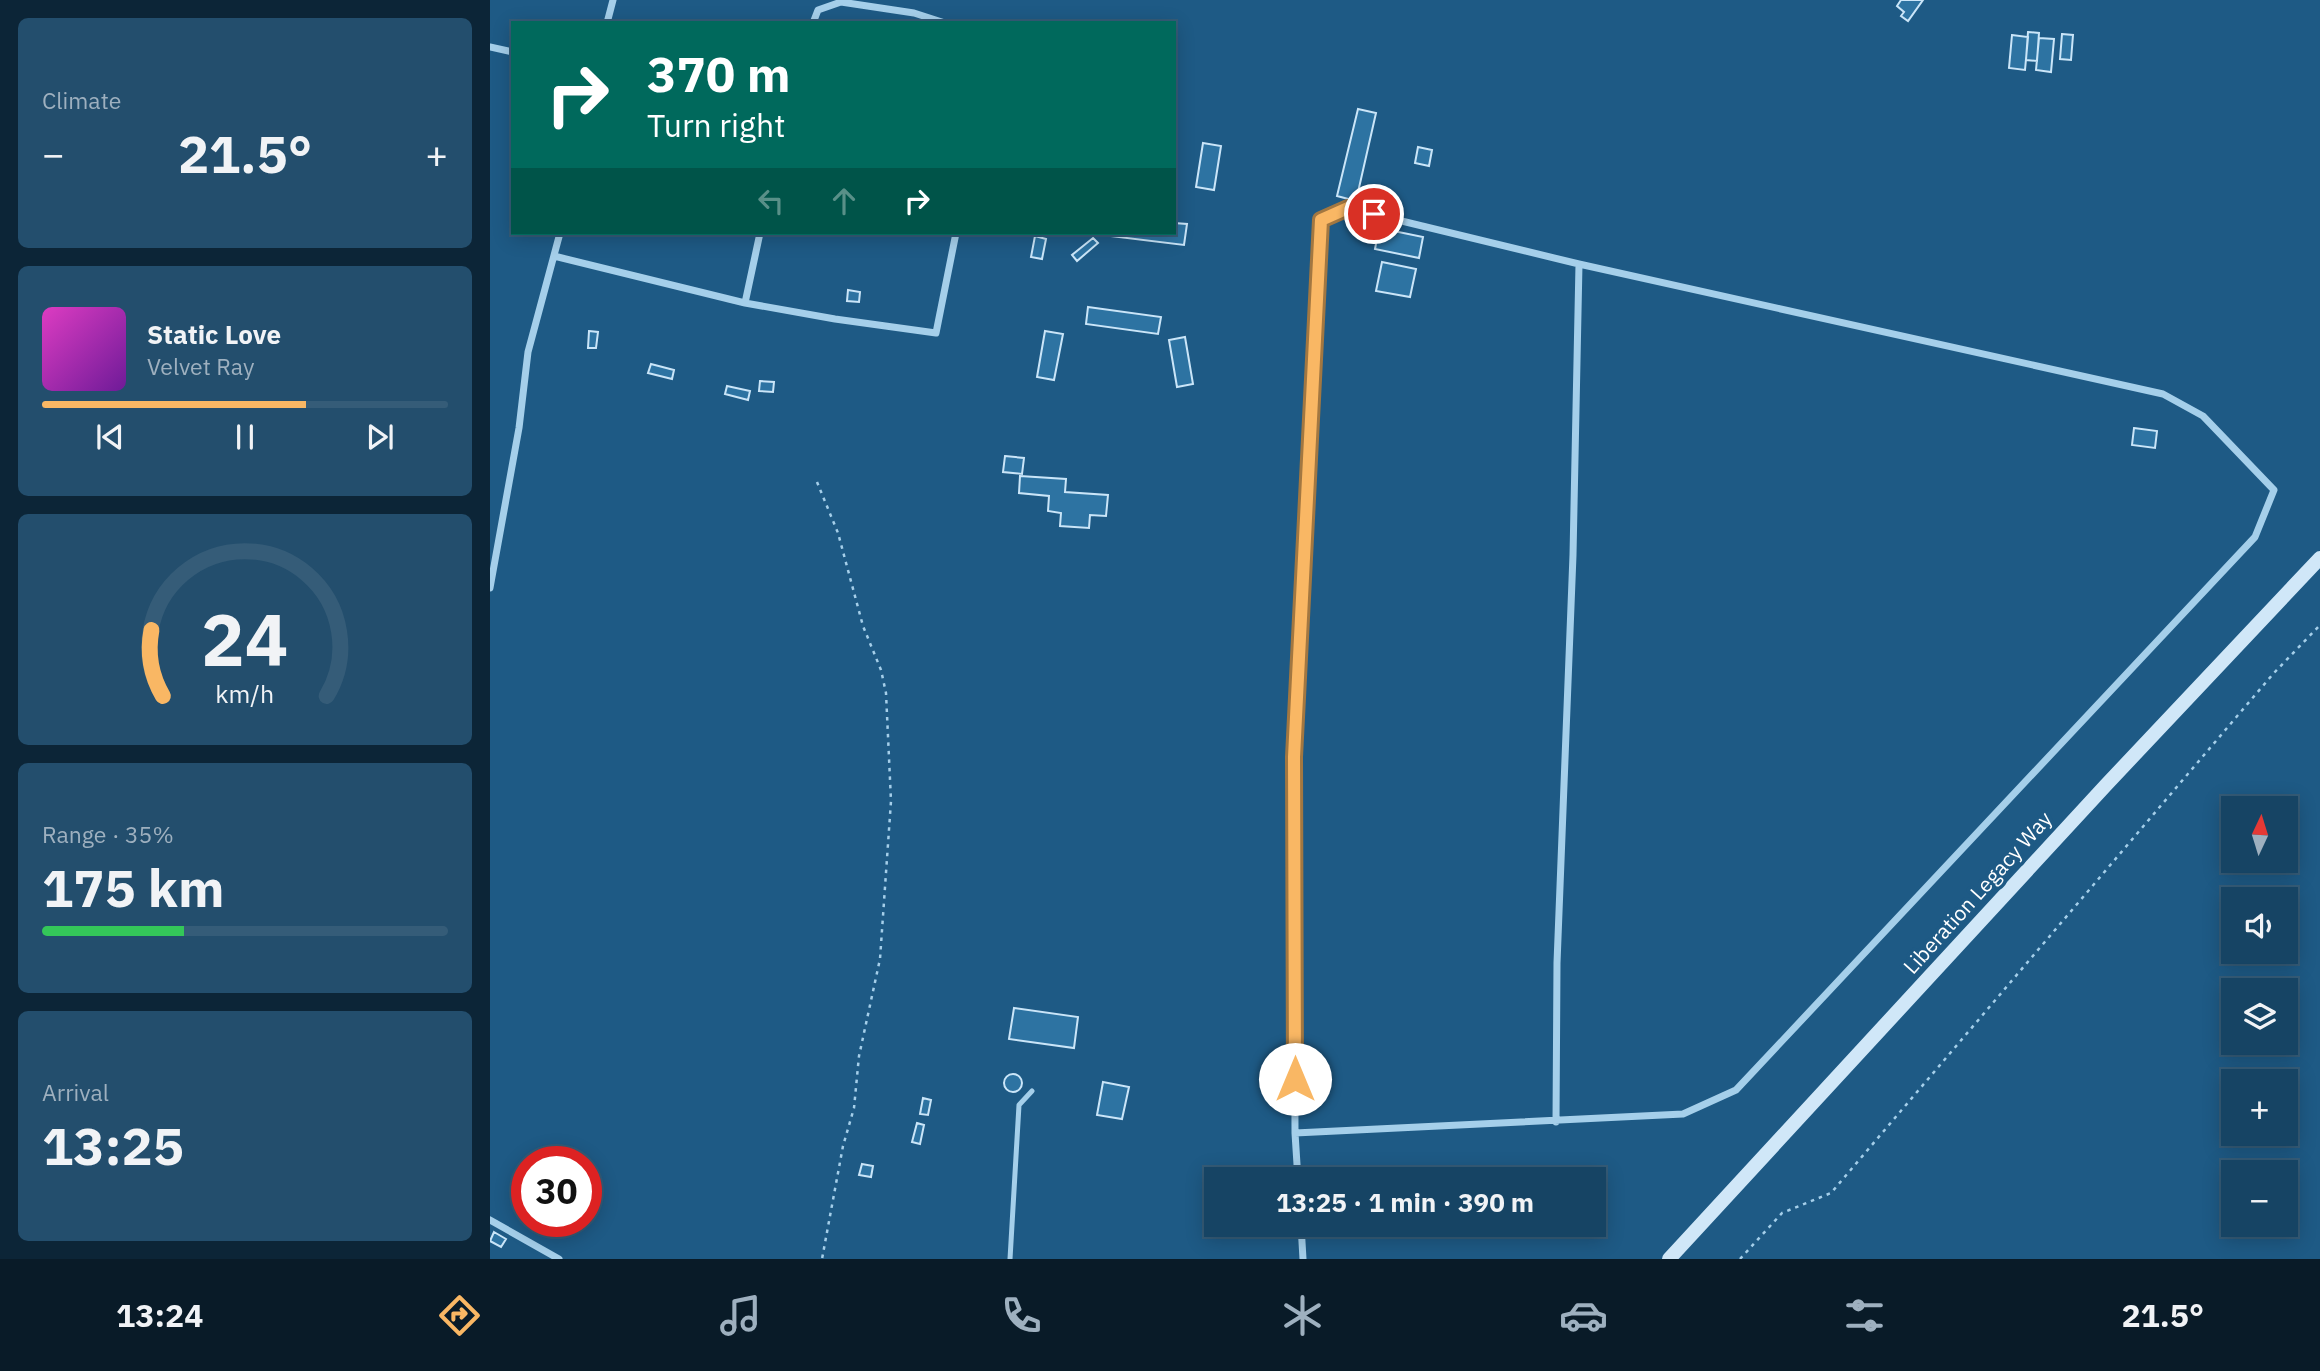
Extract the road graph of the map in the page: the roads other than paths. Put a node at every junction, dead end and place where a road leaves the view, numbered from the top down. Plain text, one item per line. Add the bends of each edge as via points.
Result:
1 (613, 0) edge
2 (608, 21) edge
3 (814, 21) edge
4 (939, 21) edge
5 (490, 47) edge
6 (511, 52) edge
7 (559, 235) edge
8 (760, 235) edge
9 (956, 235) edge
10 (554, 256) junction
11 (1579, 264) junction
12 (745, 303) junction
13 (2320, 558) edge
14 (490, 588) edge
15 (1032, 1091) dead end
16 (1556, 1122) junction
17 (1295, 1133) junction
18 (1297, 1167) edge
19 (490, 1220) edge
20 (1302, 1237) edge
21 (559, 1259) edge
22 (1010, 1259) edge
23 (1303, 1259) edge
24 (1669, 1259) edge

1 - 2 street
3 - 4 street via 818,9 841,2
5 - 6 street
7 - 10 street
8 - 12 street
9 - 12 street via 936,333
10 - 12 street
10 - 14 street via 528,352
11 - 16 street
11 - 16 street via 2163,394 2203,416 2274,490 2255,537 1736,1090 1683,1114
11 - 17 street via 1348,208 1321,220 1294,757
13 - 24 main road, Liberation Legacy Way
15 - 22 lane via 1019,1105
16 - 17 street
17 - 18 street
19 - 21 street
20 - 23 street

